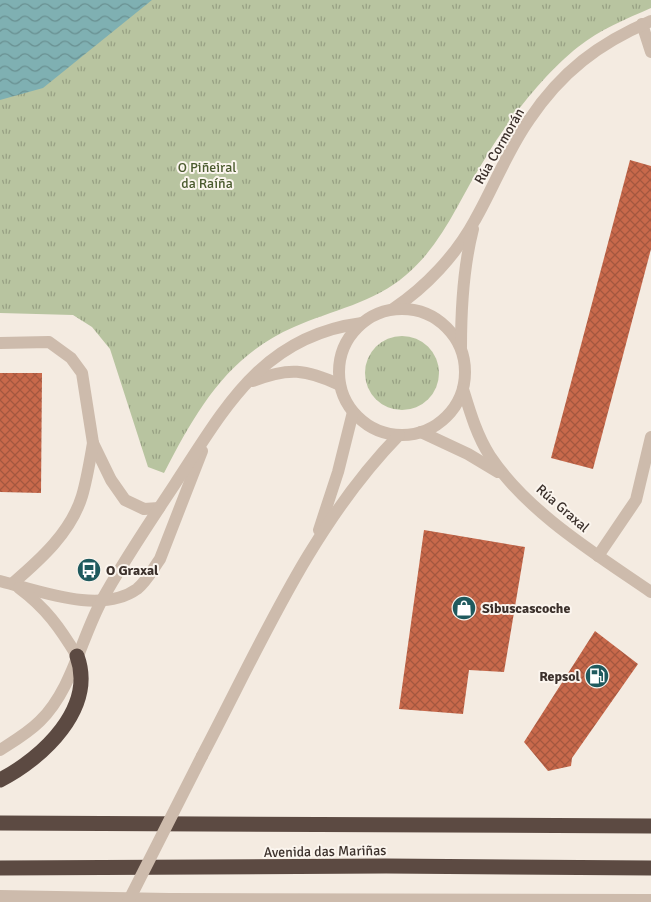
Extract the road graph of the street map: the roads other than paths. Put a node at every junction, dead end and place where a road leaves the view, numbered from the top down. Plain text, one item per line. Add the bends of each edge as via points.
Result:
1 (646, 23) edge
2 (651, 52) edge
3 (475, 221) junction
4 (394, 309) junction
5 (362, 323) junction
6 (0, 343) edge
7 (461, 348) junction
8 (248, 383) junction
9 (340, 385) junction
10 (463, 389) junction
11 (353, 412) junction
12 (422, 432) junction
13 (208, 434) junction
14 (399, 435) junction
15 (651, 437) edge
16 (93, 443) junction
17 (510, 480) junction
18 (159, 508) junction
19 (314, 544) junction
20 (598, 556) junction
21 (0, 581) edge
22 (14, 583) junction
23 (651, 592) edge
24 (101, 601) junction
25 (77, 656) junction
26 (0, 750) edge
27 (0, 780) edge
28 (0, 823) edge
29 (651, 826) edge
30 (0, 868) edge
31 (651, 868) edge
32 (0, 896) edge
33 (651, 900) edge
34 (128, 902) edge

1 - 2 street
1 - 3 street, Rúa Cormorán via 587,55 555,87 529,120
3 - 4 street, Rúa Cormorán via 440,268 413,296
3 - 7 street, Rúa Cormorán via 465,259
4 - 5 street
4 - 7 street via 410,309 441,322
5 - 8 street via 328,330 297,342 270,360
5 - 9 street via 343,351
6 - 16 street via 49,342 71,358 82,373
7 - 10 street via 465,368
8 - 9 street via 293,370
8 - 13 street via 233,397
9 - 11 street
10 - 12 street via 448,416
10 - 17 street, Rúa Graxal via 478,433 490,456
11 - 14 street via 374,428
11 - 19 street via 338,472
12 - 14 street
12 - 17 street, Rúa Graxal via 468,454
13 - 18 street
13 - 24 street via 160,559 150,575 137,589 119,599
14 - 19 street via 380,454
15 - 20 street via 636,500
16 - 18 street via 124,500 144,509
16 - 22 street via 82,496 73,516 43,557
17 - 20 street, Rúa Graxal via 550,518
18 - 24 street
19 - 34 street, bridge
20 - 23 street, Rúa Graxal
21 - 22 street
22 - 24 street via 87,602
22 - 25 street via 40,604
24 - 25 street
25 - 26 street via 60,692 41,720
25 - 27 highway via 82,670 81,693 71,713 57,735 39,753
28 - 29 highway, Avenida das Mariñas
30 - 31 highway, Avenida das Mariñas
32 - 33 street via 169,900

